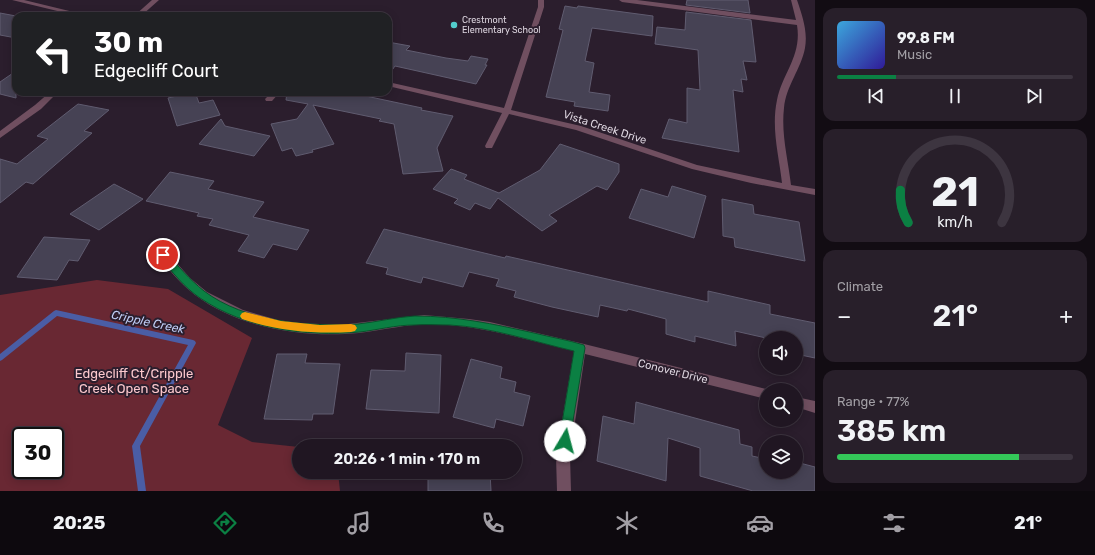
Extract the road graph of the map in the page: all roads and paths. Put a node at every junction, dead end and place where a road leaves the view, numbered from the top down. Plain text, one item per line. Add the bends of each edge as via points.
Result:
1 (15, 0) edge
2 (156, 0) edge
3 (541, 0) edge
4 (622, 0) edge
5 (794, 0) edge
6 (69, 12) edge
7 (142, 12) edge
8 (800, 23) junction
9 (392, 85) edge
10 (50, 96) edge
11 (272, 96) edge
12 (269, 99) dead end
13 (508, 111) junction
14 (1, 133) edge
15 (489, 146) dead end
16 (787, 187) junction
17 (815, 192) edge
18 (163, 255) dead end
19 (580, 348) junction
20 (759, 392) edge
21 (803, 403) edge
22 (815, 406) edge
23 (564, 491) edge

1 - 6 street
2 - 7 street
3 - 13 street
4 - 8 street
5 - 8 street
8 - 16 street via 801,47 782,95 780,108 780,131
9 - 13 street, Vista Creek Drive
10 - 14 street
11 - 12 street
13 - 15 street
13 - 16 street, Vista Creek Drive via 578,128 695,168
16 - 17 street, Vista Creek Drive
18 - 19 street, Conover Drive via 181,277 216,303 246,316 281,326 359,328 413,320 452,321
19 - 20 street, Conover Drive
19 - 23 street via 563,456
21 - 22 street

